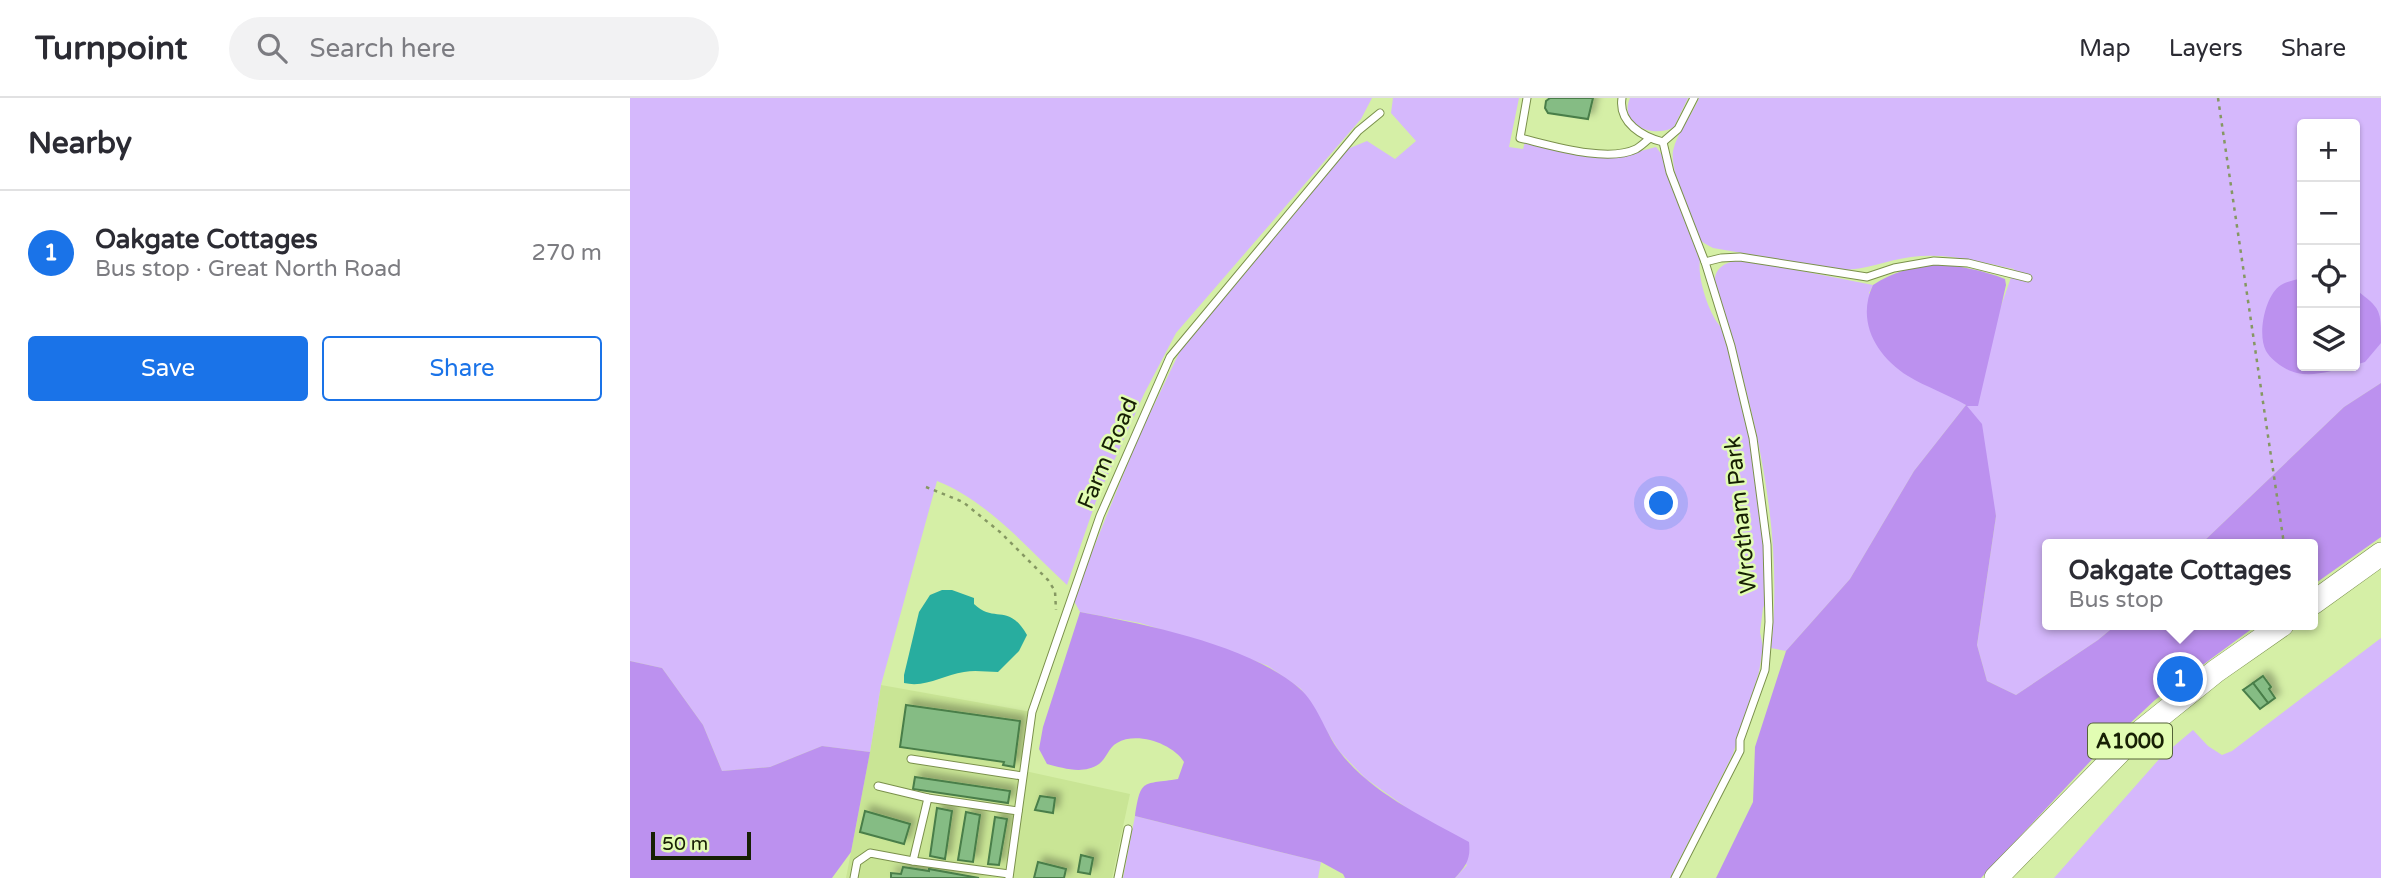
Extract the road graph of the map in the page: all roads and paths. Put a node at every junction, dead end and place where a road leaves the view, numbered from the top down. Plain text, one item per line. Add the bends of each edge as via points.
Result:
1 (1527, 98) edge
2 (1622, 98) edge
3 (1694, 98) edge
4 (2218, 98) edge
5 (1380, 113) dead end
6 (1649, 139) junction
7 (1663, 142) junction
8 (1705, 262) junction
9 (2028, 278) dead end
10 (926, 487) dead end
11 (2283, 539) edge
12 (2381, 554) edge
13 (2318, 599) edge
14 (1056, 612) dead end
15 (2275, 630) edge
16 (911, 760) dead end
17 (1022, 776) junction
18 (878, 786) dead end
19 (928, 798) junction
20 (1018, 811) junction
21 (1128, 829) dead end
22 (913, 861) junction
23 (1009, 876) edge
24 (854, 878) edge
25 (1118, 878) edge
26 (1675, 878) edge
27 (1996, 878) edge

1 - 6 lane via 1520,138 1612,155 1636,149
2 - 6 lane via 1626,119
3 - 7 lane via 1678,129
4 - 11 path
5 - 17 lane, Farm Road via 1358,131 1170,357 1100,516 1032,712
6 - 7 lane
7 - 8 lane, Wrotham Park
8 - 9 lane via 1740,257 1867,277 1934,261 1968,263
8 - 26 lane, Wrotham Park via 1753,438 1767,545 1769,622 1765,670 1740,751
10 - 14 path via 976,511 1037,567 1055,591
12 - 13 main road
15 - 27 main road, A1000 via 2134,737
16 - 17 lane
17 - 20 lane, Farm Road
18 - 19 lane
19 - 20 lane
19 - 22 lane
20 - 23 lane, Farm Road
21 - 25 lane
22 - 23 lane
22 - 24 lane via 870,853 857,862

